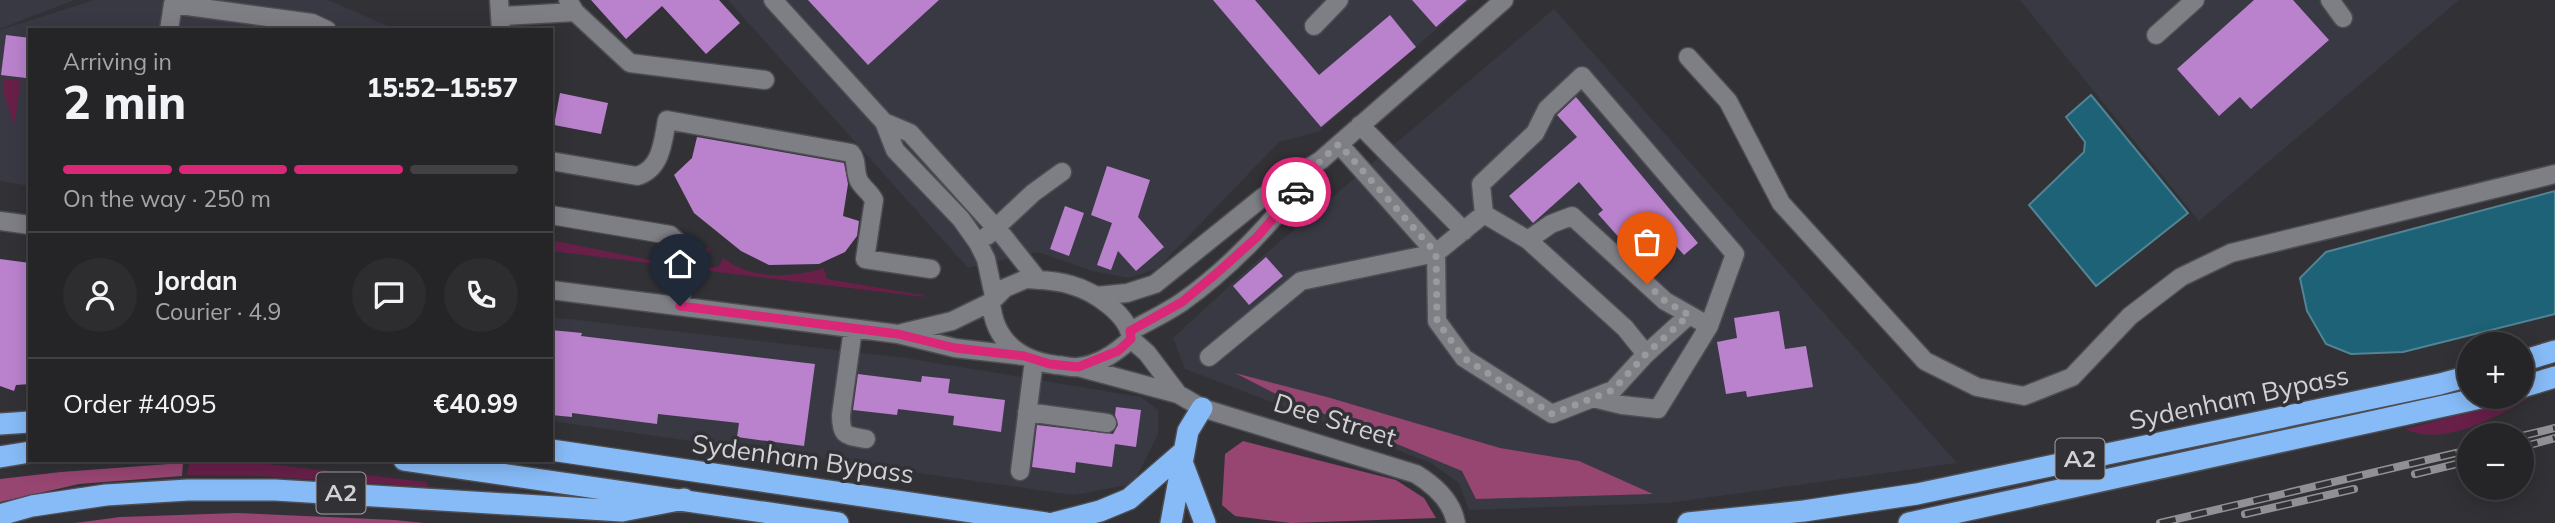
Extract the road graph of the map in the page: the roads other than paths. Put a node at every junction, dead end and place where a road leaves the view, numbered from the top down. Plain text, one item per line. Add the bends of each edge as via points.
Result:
1 (773, 0) edge
2 (1339, 0) edge
3 (1504, 0) edge
4 (2195, 0) edge
5 (2330, 0) edge
6 (572, 6) edge
7 (501, 15) edge
8 (2343, 18) dead end
9 (1314, 26) dead end
10 (169, 28) edge
11 (323, 28) edge
12 (2156, 35) dead end
13 (1688, 57) dead end
14 (765, 80) dead end
15 (884, 122) junction
16 (1360, 125) junction
17 (1339, 144) junction
18 (1321, 160) junction
19 (553, 161) edge
20 (1062, 172) dead end
21 (2555, 174) edge
22 (553, 215) edge
23 (1484, 215) junction
24 (0, 221) edge
25 (28, 225) edge
26 (996, 228) junction
27 (1464, 231) junction
28 (1528, 240) junction
29 (978, 243) junction
30 (1436, 253) junction
31 (931, 269) dead end
32 (1038, 280) junction
33 (553, 290) edge
34 (1096, 296) junction
35 (992, 299) junction
36 (680, 306) junction
37 (1689, 315) junction
38 (1709, 326) junction
39 (853, 328) junction
40 (898, 334) junction
41 (1131, 335) junction
42 (2555, 351) edge
43 (1646, 354) junction
44 (1209, 357) dead end
45 (2534, 357) edge
46 (1029, 358) junction
47 (1078, 367) junction
48 (2555, 377) edge
49 (2457, 379) edge
50 (2534, 383) edge
51 (1178, 394) junction
52 (1593, 398) junction
53 (2457, 403) edge
54 (1202, 408) junction
55 (1027, 412) junction
56 (28, 422) edge
57 (1107, 423) dead end
58 (0, 424) edge
59 (866, 439) dead end
60 (553, 450) edge
61 (28, 452) edge
62 (0, 457) edge
63 (1182, 457) junction
64 (418, 462) edge
65 (1020, 471) dead end
66 (684, 499) junction
67 (0, 515) edge
68 (762, 517) edge
69 (1455, 520) edge
70 (838, 523) edge
71 (1046, 523) edge
72 (1054, 523) edge
73 (1171, 523) edge
74 (1205, 523) edge
75 (1688, 523) edge
76 (1909, 523) edge

1 - 15 street
2 - 9 street
3 - 16 street
4 - 12 street
5 - 8 street
6 - 7 street
6 - 14 street via 630,63
10 - 11 street via 173,4
13 - 21 street via 1728,102 1781,203 1925,361 1977,387 2024,396 2072,377 2130,316 2181,277 2231,253
15 - 26 street via 910,133
15 - 29 street via 895,150
16 - 17 street
16 - 27 street
17 - 18 street
17 - 30 street
18 - 34 street via 1264,197 1155,284
18 - 41 street via 1279,214 1227,264 1182,302
19 - 31 street via 644,174 660,154 667,120 851,153 859,181 874,200 865,259
20 - 26 street
22 - 36 street via 670,235 685,249
23 - 27 street
23 - 28 street
23 - 38 street via 1481,184 1535,134 1547,109 1581,76 1735,254
24 - 25 street
26 - 29 street
26 - 32 street
27 - 30 street
28 - 37 street via 1572,216 1665,301
28 - 43 street via 1625,328
29 - 35 street via 986,259
30 - 44 street via 1301,281
30 - 52 street via 1437,321 1464,358 1552,414
32 - 34 street via 1072,285
32 - 35 street via 1026,279
33 - 36 street
34 - 41 street via 1117,313
35 - 40 street via 952,321
35 - 46 street via 997,330
36 - 39 street
37 - 38 street
37 - 43 street
38 - 52 street via 1658,409
39 - 40 street
39 - 59 street via 841,429 846,435
40 - 46 street
41 - 47 street via 1118,351
41 - 51 street, Dee Street
42 - 45 highway
43 - 52 street via 1613,390
46 - 47 street
46 - 55 street
47 - 51 street, Dee Street
48 - 50 highway
49 - 75 highway, Sydenham Bypass / A2 via 1917,494
51 - 54 street, Dee Street
53 - 76 highway, Sydenham Bypass / A2
54 - 63 highway via 1188,431
54 - 69 street, Dee Street via 1416,474 1446,499
55 - 57 street
55 - 65 street
56 - 58 highway
60 - 71 highway, Sydenham Bypass
61 - 62 highway
63 - 72 highway via 1129,499
63 - 73 highway
63 - 74 highway
64 - 66 highway
66 - 67 highway, A2 via 622,511 316,492 188,490 106,495
66 - 68 highway, A2
68 - 70 highway, A2

